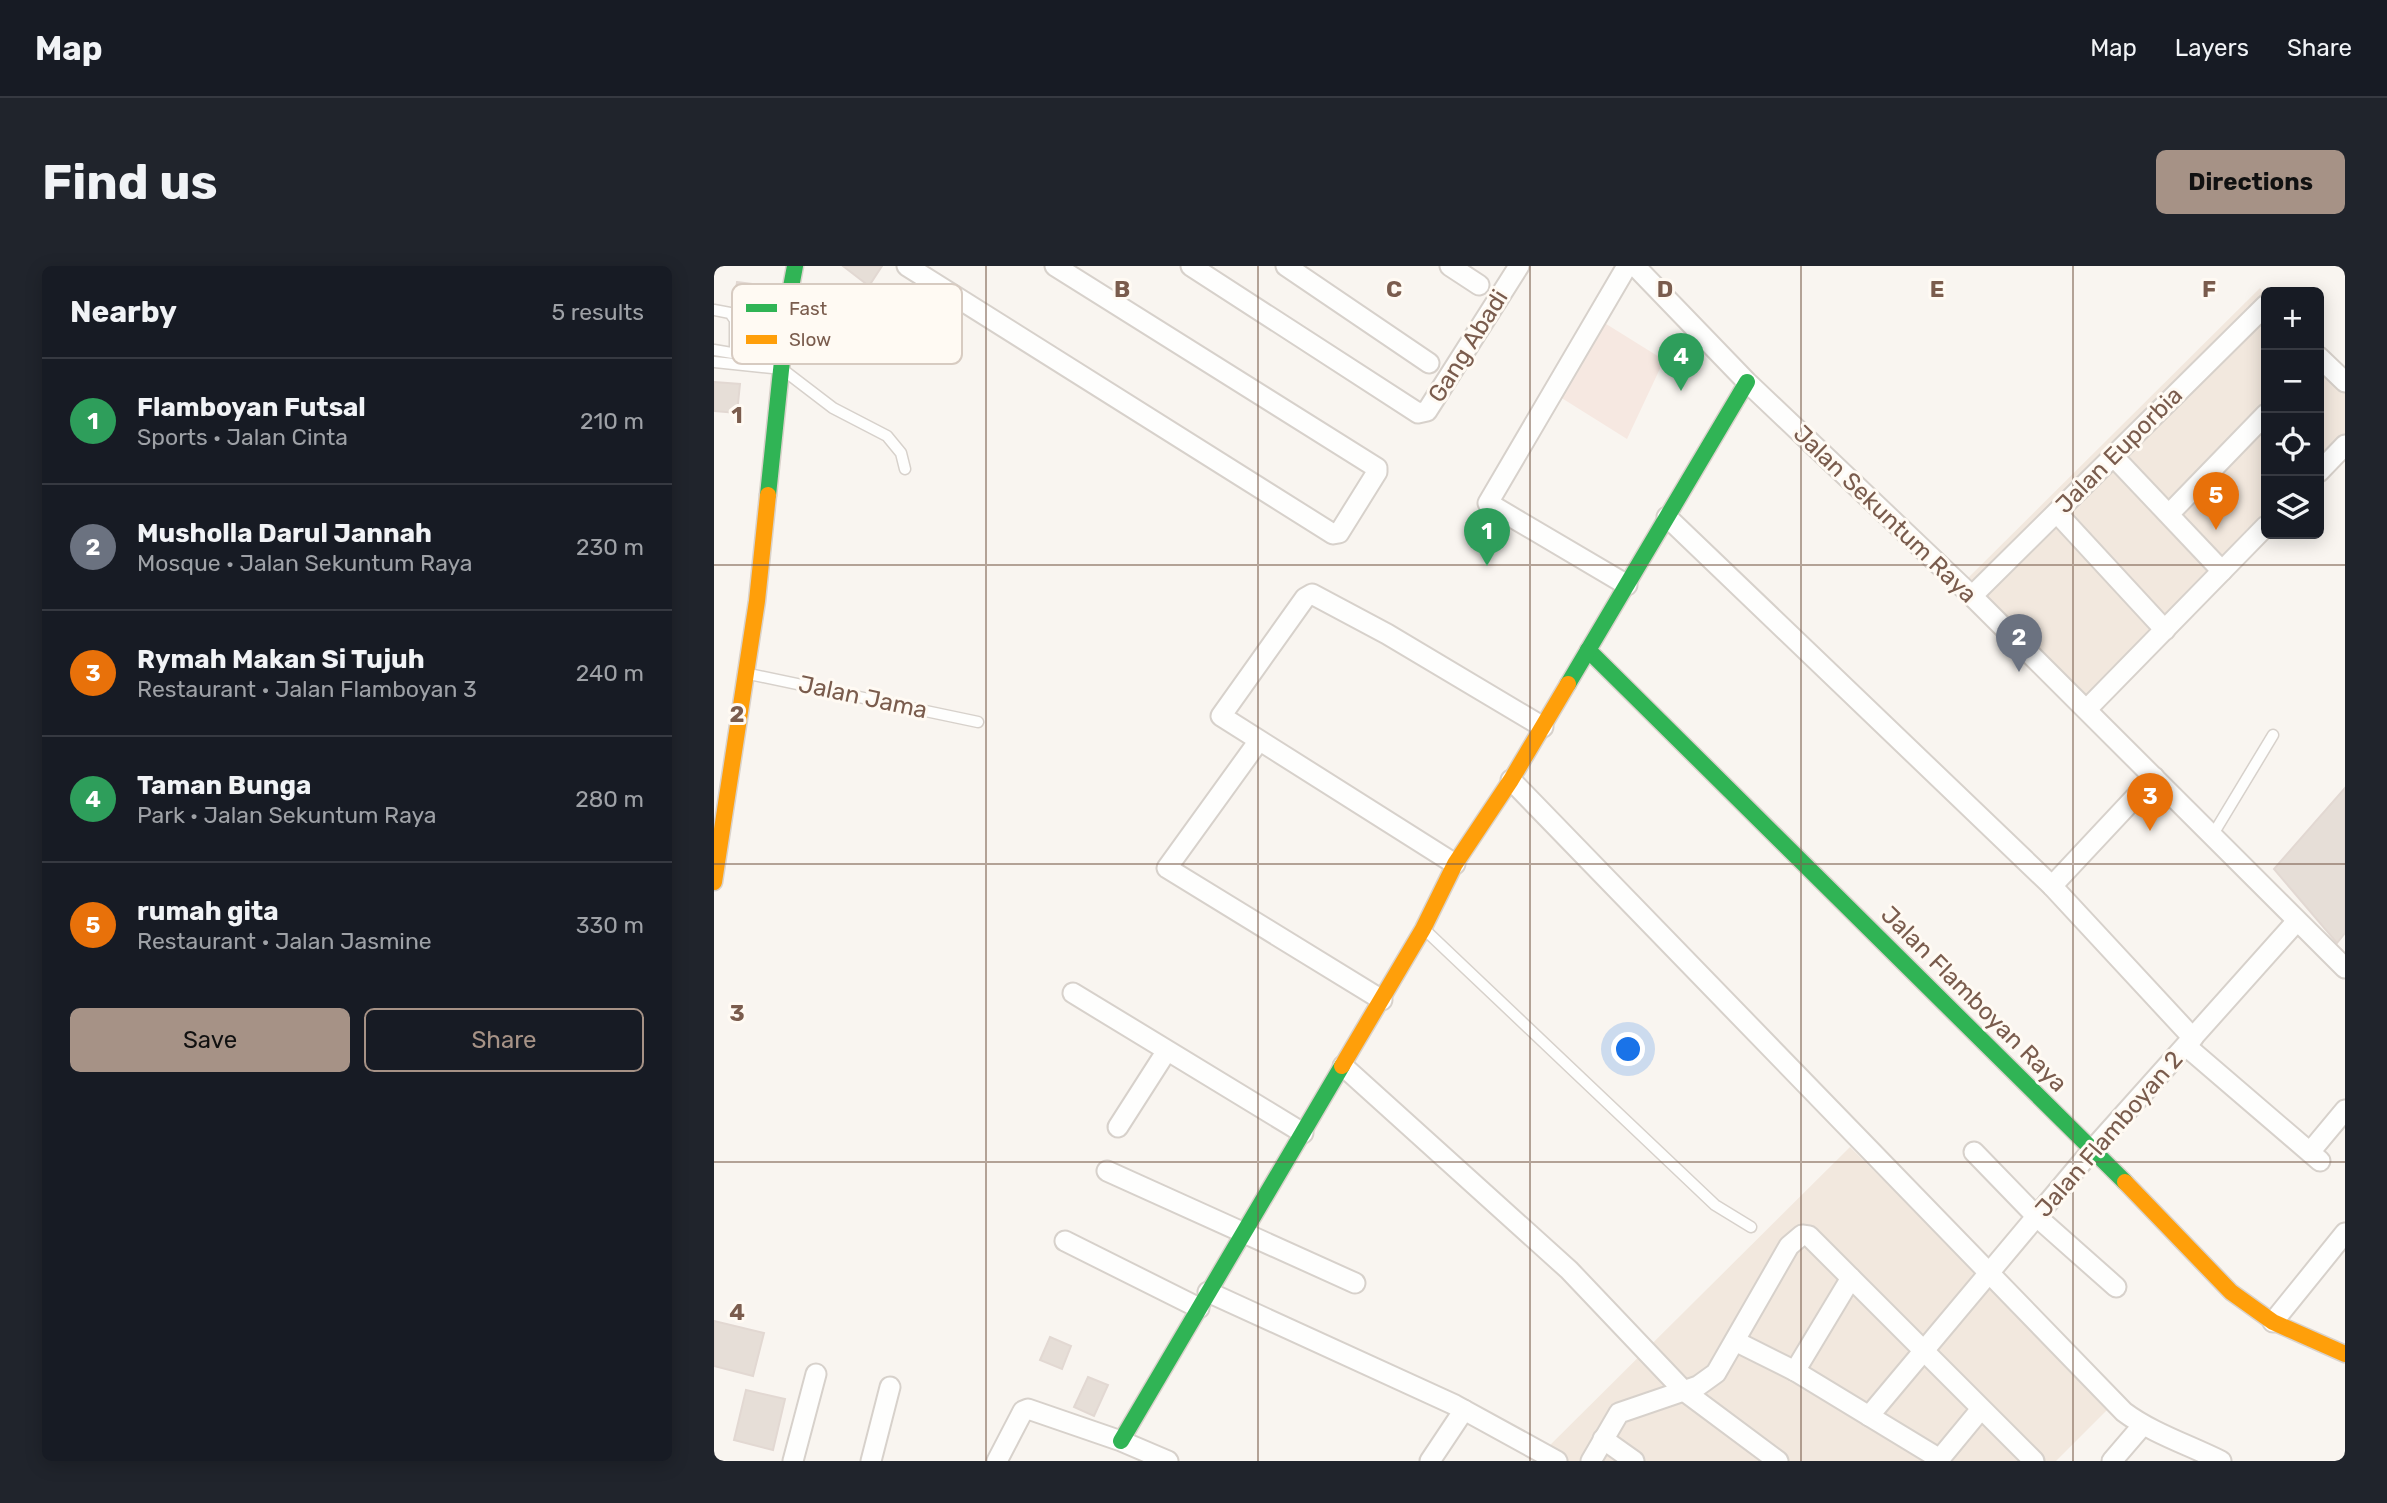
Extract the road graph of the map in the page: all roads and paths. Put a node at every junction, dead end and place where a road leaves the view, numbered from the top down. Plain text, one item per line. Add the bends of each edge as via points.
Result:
1 (795, 266) edge
2 (907, 266) edge
3 (1055, 266) edge
4 (1191, 266) edge
5 (1286, 266) edge
6 (1450, 266) edge
7 (1519, 266) edge
8 (1627, 266) edge
9 (1635, 266) edge
10 (793, 284) edge
11 (936, 284) edge
12 (1479, 285) dead end
13 (962, 301) edge
14 (714, 310) edge
15 (2261, 310) edge
16 (732, 316) edge
17 (714, 350) edge
18 (732, 353) edge
19 (714, 362) edge
20 (732, 363) edge
21 (1429, 363) dead end
22 (2324, 363) edge
23 (759, 364) edge
24 (778, 364) edge
25 (782, 365) junction
26 (1747, 382) junction
27 (2345, 382) edge
28 (2261, 419) edge
29 (2345, 445) edge
30 (2113, 457) junction
31 (2324, 467) edge
32 (905, 469) dead end
33 (2057, 513) junction
34 (2169, 514) junction
35 (1667, 516) junction
36 (2261, 531) edge
37 (2222, 571) junction
38 (1627, 584) junction
39 (1972, 596) junction
40 (2165, 630) junction
41 (1588, 650) junction
42 (747, 674) junction
43 (2087, 709) junction
44 (978, 722) dead end
45 (1543, 727) junction
46 (2273, 735) dead end
47 (1258, 742) junction
48 (2154, 777) junction
49 (1511, 780) junction
50 (2212, 836) junction
51 (1455, 864) junction
52 (714, 882) edge
53 (2052, 886) junction
54 (2297, 921) junction
55 (1423, 929) junction
56 (2343, 963) edge
57 (1073, 993) dead end
58 (1382, 1000) junction
59 (2189, 1042) junction
60 (1166, 1052) junction
61 (1343, 1066) junction
62 (2345, 1110) edge
63 (1118, 1127) dead end
64 (1303, 1133) junction
65 (2094, 1149) junction
66 (1974, 1152) dead end
67 (1107, 1171) dead end
68 (2036, 1216) junction
69 (1751, 1227) dead end
70 (2345, 1233) edge
71 (1241, 1234) junction
72 (1065, 1241) dead end
73 (2339, 1254) edge
74 (1990, 1273) junction
75 (1851, 1278) junction
76 (1355, 1283) dead end
77 (2116, 1287) dead end
78 (1204, 1300) junction
79 (2273, 1322) junction
80 (1735, 1341) junction
81 (1925, 1351) junction
82 (2345, 1354) edge
83 (1795, 1371) junction
84 (817, 1374) dead end
85 (890, 1387) dead end
86 (1684, 1391) junction
87 (1464, 1409) junction
88 (1982, 1409) junction
89 (1869, 1416) junction
90 (2142, 1426) junction
91 (1603, 1438) junction
92 (1121, 1441) junction
93 (1526, 1453) edge
94 (1939, 1460) edge
95 (793, 1461) edge
96 (871, 1461) edge
97 (997, 1461) edge
98 (1168, 1461) edge
99 (1430, 1461) edge
100 (1557, 1461) edge
101 (1591, 1461) edge
102 (1634, 1461) edge
103 (1778, 1461) edge
104 (2034, 1461) edge
105 (2112, 1461) edge
106 (2221, 1461) edge

1 - 10 street
2 - 11 street
3 - 13 street via 1377,468 1339,533 1333,534
4 - 7 street, Gang Abadi via 1418,413 1427,411
5 - 21 street
6 - 12 street
8 - 38 street via 1488,503
9 - 26 street, Jalan Sekuntum Raya
14 - 16 lane
15 - 30 street, Jalan Euporbia
17 - 18 lane
19 - 20 lane
22 - 27 street
23 - 25 lane
24 - 25 lane
25 - 32 lane via 834,408 887,436 901,453
25 - 42 street
26 - 35 street
26 - 39 street, Jalan Sekuntum Raya
28 - 34 street
29 - 31 street
30 - 33 street, Jalan Euporbia
30 - 34 street
33 - 39 street, Jalan Euporbia
33 - 40 street
34 - 37 street
35 - 38 street
35 - 53 street
36 - 37 street
37 - 40 street
38 - 41 street
39 - 43 street, Jalan Sekuntum Raya
40 - 43 street
41 - 45 street
41 - 65 street, Jalan Flamboyan Raya
42 - 44 lane, Jalan Jama
42 - 52 street
43 - 48 street, Jalan Sekuntum Raya
45 - 47 street via 1312,594 1221,716
45 - 49 street
46 - 50 lane
47 - 51 street
47 - 58 street via 1167,868
48 - 50 street, Jalan Sekuntum Raya
48 - 53 street
49 - 51 street
49 - 74 street
50 - 54 street, Jalan Sekuntum Raya
51 - 55 street
53 - 59 street
54 - 56 street, Jalan Sekuntum Raya
54 - 59 street, Jalan Flamboyan 2
55 - 58 street
55 - 69 lane via 1715,1205
57 - 60 street
58 - 61 street
59 - 62 street via 2315,1157
59 - 65 street, Jalan Flamboyan 2
60 - 63 street
60 - 64 street
61 - 64 street
61 - 86 street via 1569,1270
64 - 71 street
65 - 68 street, Jalan Flamboyan 2
65 - 79 street, Jalan Flamboyan Raya via 2231,1293
66 - 68 street
67 - 71 street
68 - 74 street, Jalan Flamboyan 2
68 - 77 street
70 - 73 street
71 - 76 street
71 - 78 street
72 - 78 street
73 - 79 street
74 - 81 street, Jalan Flamboyan 2
74 - 90 street
75 - 80 street via 1808,1236 1798,1236
75 - 81 street
75 - 83 street
78 - 87 street
78 - 92 street
79 - 82 street, Jalan Flamboyan Raya
80 - 83 street
80 - 86 street via 1716,1373
81 - 88 street
81 - 89 street, Jalan Flamboyan 2
83 - 89 street
84 - 95 street
85 - 96 street
86 - 91 street via 1619,1413
86 - 103 street
87 - 93 street
87 - 99 street
88 - 94 street
88 - 104 street
89 - 94 street
90 - 105 street
90 - 106 street
91 - 101 street
91 - 102 street
92 - 97 street via 1028,1409
92 - 98 street
93 - 100 street

